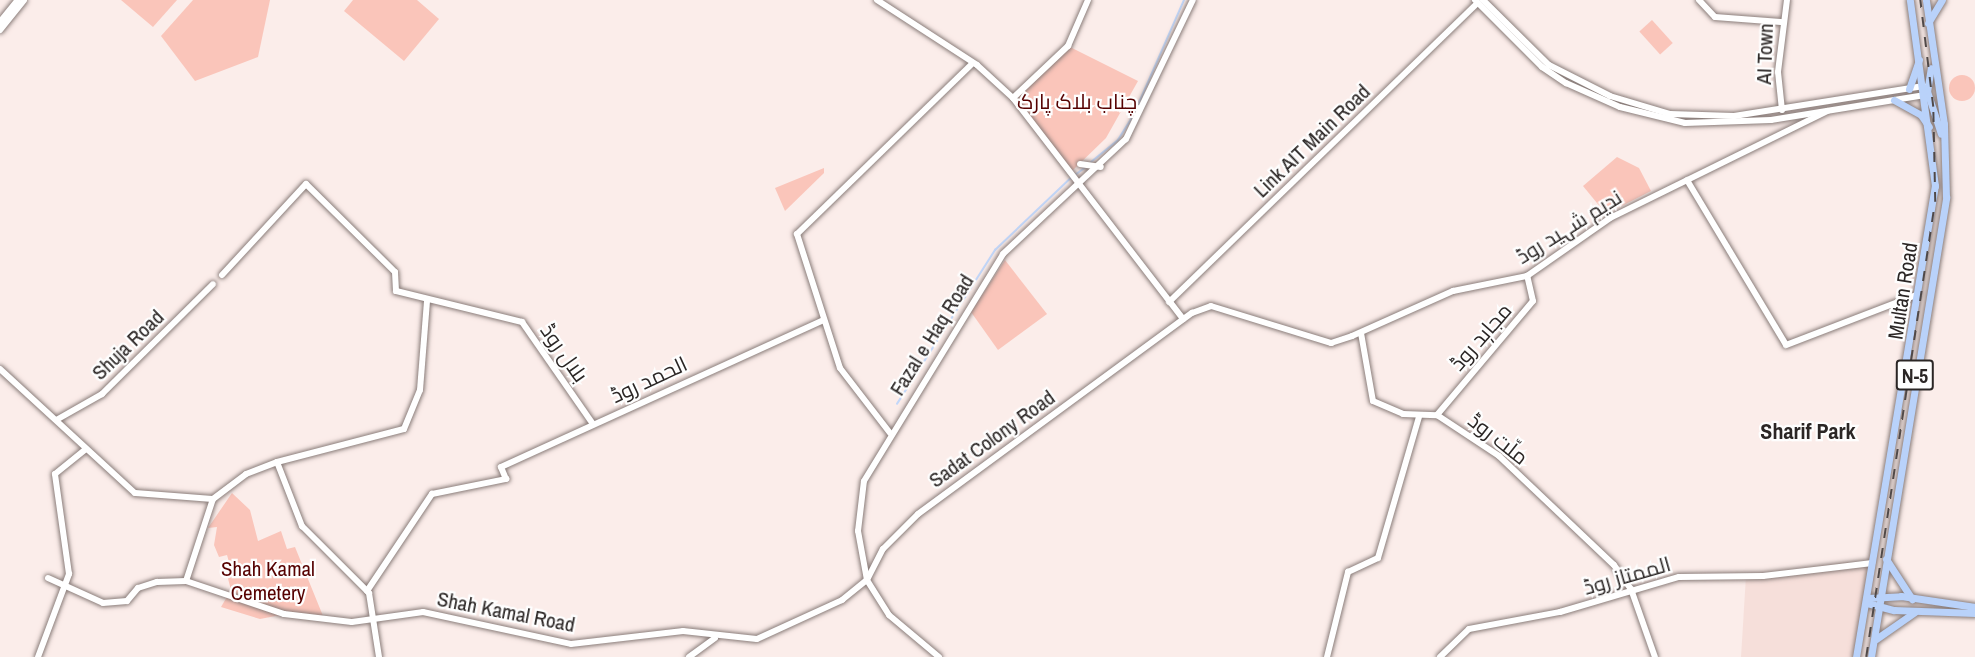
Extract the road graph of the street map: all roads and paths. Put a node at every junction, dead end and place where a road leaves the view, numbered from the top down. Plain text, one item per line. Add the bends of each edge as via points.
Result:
1 (18, 0) edge
2 (24, 0) edge
3 (877, 0) edge
4 (1088, 0) edge
5 (1193, 0) edge
6 (1699, 0) edge
7 (1787, 0) edge
8 (1910, 0) edge
9 (1942, 0) edge
10 (1478, 1) edge
11 (1926, 1) edge
12 (0, 22) edge
13 (1781, 22) junction
14 (1928, 23) junction
15 (0, 30) edge
16 (1930, 45) junction
17 (1920, 56) junction
18 (973, 63) junction
19 (1909, 88) junction
20 (1926, 90) junction
21 (1013, 98) junction
22 (1894, 100) junction
23 (1782, 110) junction
24 (1827, 111) junction
25 (1930, 129) junction
26 (1944, 150) junction
27 (1081, 164) dead end
28 (1101, 167) junction
29 (1687, 180) junction
30 (1080, 182) junction
31 (222, 275) dead end
32 (1527, 276) junction
33 (213, 284) dead end
34 (1919, 294) junction
35 (427, 301) junction
36 (1169, 302) junction
37 (1183, 319) junction
38 (823, 320) junction
39 (1361, 333) junction
40 (0, 369) edge
41 (1437, 415) junction
42 (1419, 417) junction
43 (58, 419) junction
44 (593, 424) junction
45 (890, 433) junction
46 (86, 449) junction
47 (277, 462) junction
48 (213, 499) junction
49 (1886, 558) junction
50 (1872, 563) junction
51 (48, 578) dead end
52 (867, 580) junction
53 (186, 581) junction
54 (65, 584) junction
55 (1631, 589) junction
56 (368, 591) junction
57 (1867, 600) junction
58 (1914, 601) junction
59 (1881, 602) junction
60 (1975, 607) edge
61 (1918, 611) junction
62 (1975, 613) edge
63 (374, 618) junction
64 (715, 638) junction
65 (1874, 642) junction
66 (38, 657) edge
67 (379, 657) edge
68 (689, 657) edge
69 (939, 657) edge
70 (1327, 657) edge
71 (1440, 657) edge
72 (1655, 657) edge
73 (1856, 657) edge
74 (1871, 657) edge

1 - 12 street
2 - 15 street
3 - 18 street
4 - 21 street via 1068,46
5 - 28 street, Fazal e Haq Road via 1118,151
6 - 13 street via 1715,17
7 - 13 street, AI Town
8 - 17 main road, Multan Road / N-5
9 - 14 main road
10 - 23 street via 1549,65 1610,96 1709,118
10 - 24 street via 1542,67 1626,109 1718,126
10 - 36 street, Link AIT Main Road
11 - 14 main road, Multan Road / N-5
13 - 23 street, AI Town
14 - 16 main road, Multan Road / N-5
16 - 20 main road
16 - 26 main road, Multan Road / N-5
17 - 19 main road
17 - 20 main road, Multan Road / N-5
18 - 21 street
18 - 38 street via 797,234
19 - 20 street
19 - 23 street
20 - 22 street
20 - 25 main road, Multan Road / N-5
20 - 26 main road
21 - 30 street
22 - 24 street
22 - 25 main road via 1921,115
24 - 29 street, ندیم شہید روڈ
25 - 34 main road, Multan Road / N-5 via 1935,186
26 - 49 main road, Multan Road / N-5 via 1944,212
27 - 28 street
28 - 30 street, Fazal e Haq Road
29 - 32 street, ندیم شہید روڈ via 1582,233
29 - 34 street via 1786,345
30 - 36 street
30 - 45 street, Fazal e Haq Road via 1035,219 1003,254
31 - 35 street, بلال روڈ via 306,184 395,272 396,291
32 - 39 street, ندیم شہید روڈ via 1453,291
32 - 41 street, مجاہد روڈ via 1533,301
33 - 43 street, Shuja Road via 102,394
34 - 50 main road, Multan Road / N-5
35 - 44 street, بلال روڈ via 522,322
35 - 47 street via 420,390 404,429
36 - 37 street
37 - 39 street, ندیم شہید روڈ via 1211,306 1331,343
37 - 52 street, Sadat Colony Road via 918,514 883,549
38 - 44 street, الحمد روڈ
38 - 45 street via 840,368
39 - 42 street, ملّت روڈ via 1373,401
40 - 43 street
41 - 42 street, ملّت روڈ
41 - 55 street, ملّت روڈ via 1499,456 1614,565
42 - 70 street via 1378,558 1348,572
43 - 46 street
44 - 56 street, الحمد روڈ via 501,467 506,479 432,494
45 - 52 street, Fazal e Haq Road via 862,487 858,531
46 - 48 street via 135,493
46 - 54 street via 55,474 69,574
47 - 48 street via 246,474
47 - 56 street via 302,526
48 - 53 street
49 - 58 main road
49 - 59 main road, Multan Road / N-5
50 - 55 street, الممتاز روڈ via 1763,576 1679,577
50 - 57 main road, Multan Road / N-5
51 - 54 street
52 - 64 street, Shah Kamal Road via 825,611 791,627 757,639
52 - 69 street via 889,615
53 - 54 street via 138,588 127,601 111,604
53 - 63 street, Shah Kamal Road via 284,614 343,622
54 - 66 street
55 - 71 street, الممتاز روڈ via 1560,612 1469,629
55 - 72 street, ملّت روڈ
56 - 63 street
57 - 59 main road
57 - 73 main road, Multan Road / N-5
58 - 59 main road via 1897,596
58 - 60 main road
59 - 61 main road
59 - 65 main road, Multan Road / N-5
61 - 62 main road
61 - 65 main road via 1893,622
63 - 64 street, Shah Kamal Road via 423,612 571,644 683,632
63 - 67 street
64 - 68 street
65 - 74 main road, Multan Road / N-5

